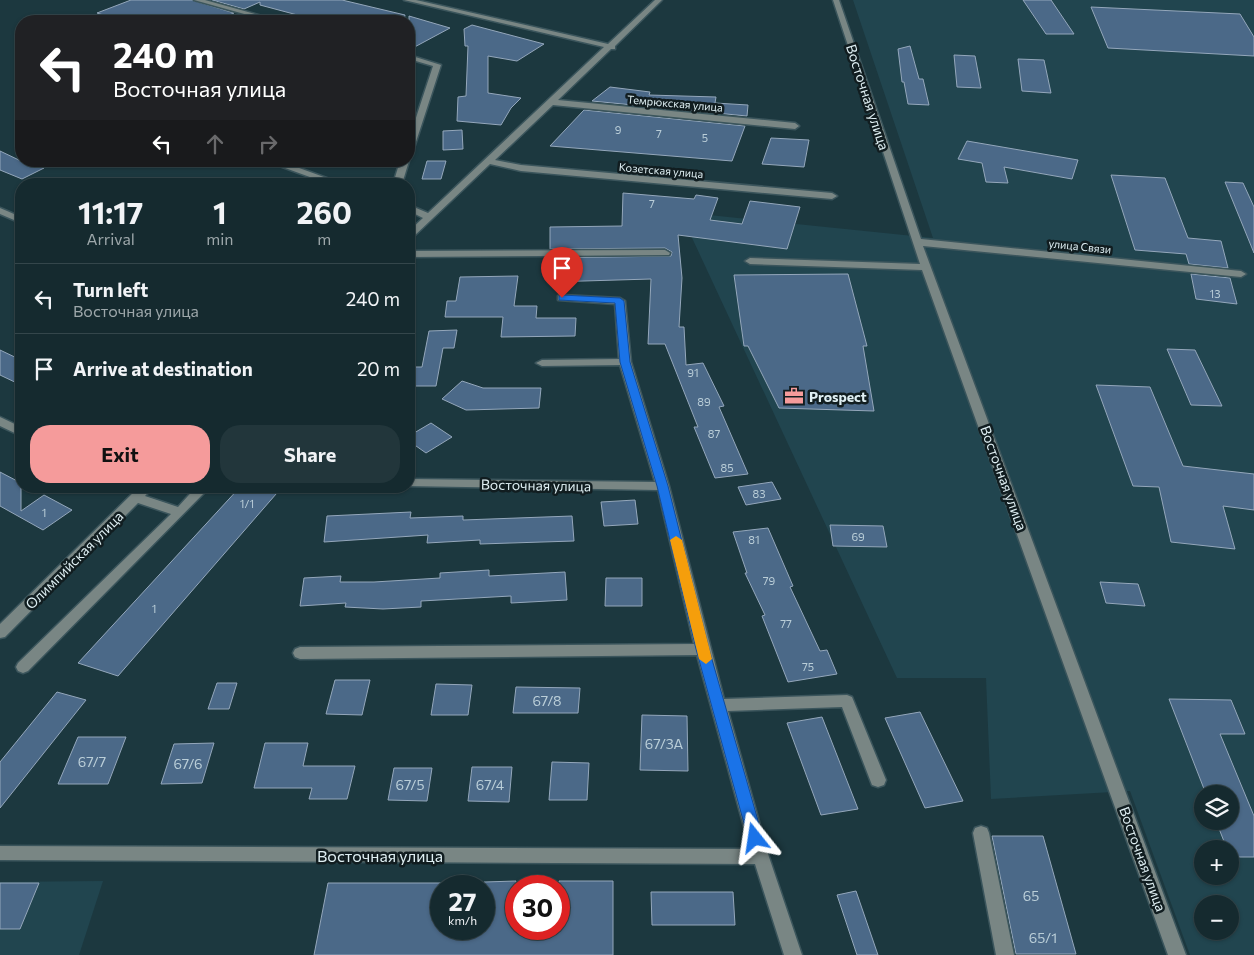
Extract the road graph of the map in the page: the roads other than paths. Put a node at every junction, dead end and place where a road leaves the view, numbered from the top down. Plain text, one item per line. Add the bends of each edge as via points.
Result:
1 (197, 0) edge
2 (407, 0) edge
3 (659, 0) edge
4 (836, 0) edge
5 (253, 15) edge
6 (612, 47) junction
7 (415, 59) edge
8 (552, 102) junction
9 (415, 120) edge
10 (795, 126) dead end
11 (489, 162) junction
12 (288, 167) edge
13 (321, 178) edge
14 (832, 196) dead end
15 (0, 211) edge
16 (415, 211) edge
17 (15, 217) edge
18 (428, 217) junction
19 (415, 230) edge
20 (917, 242) junction
21 (665, 253) dead end
22 (415, 254) edge
23 (750, 261) dead end
24 (926, 266) junction
25 (1241, 274) dead end
26 (562, 298) dead end
27 (625, 362) junction
28 (542, 363) dead end
29 (0, 421) edge
30 (15, 429) edge
31 (415, 483) edge
32 (663, 486) junction
33 (138, 493) edge
34 (144, 493) edge
35 (198, 493) edge
36 (180, 512) junction
37 (0, 633) edge
38 (703, 649) junction
39 (300, 653) dead end
40 (23, 667) dead end
41 (719, 705) junction
42 (878, 780) dead end
43 (980, 833) dead end
44 (0, 853) edge
45 (760, 857) junction
46 (793, 955) edge
47 (1005, 955) edge
48 (1177, 955) edge

1 - 5 street
2 - 6 street
3 - 6 street
4 - 20 street, Восточная улица
6 - 8 street
7 - 9 street via 438,65
8 - 10 street, Темрюкская улица
8 - 11 street
11 - 14 street, Козетская улица via 521,168
11 - 18 street
12 - 13 street
15 - 17 street
16 - 18 street
18 - 19 street
20 - 24 street, Восточная улица
20 - 25 street, улица Связи
21 - 22 street
23 - 24 street
24 - 48 street, Восточная улица
26 - 27 street via 620,301
27 - 28 street
27 - 32 street
29 - 30 street
31 - 32 street, Восточная улица
32 - 38 street
33 - 37 street, Олимпийская улица
34 - 36 street
35 - 36 street
36 - 40 street
38 - 39 street
38 - 41 street
41 - 42 street via 847,701
41 - 45 street
43 - 47 street
44 - 45 street, Восточная улица
45 - 46 street

